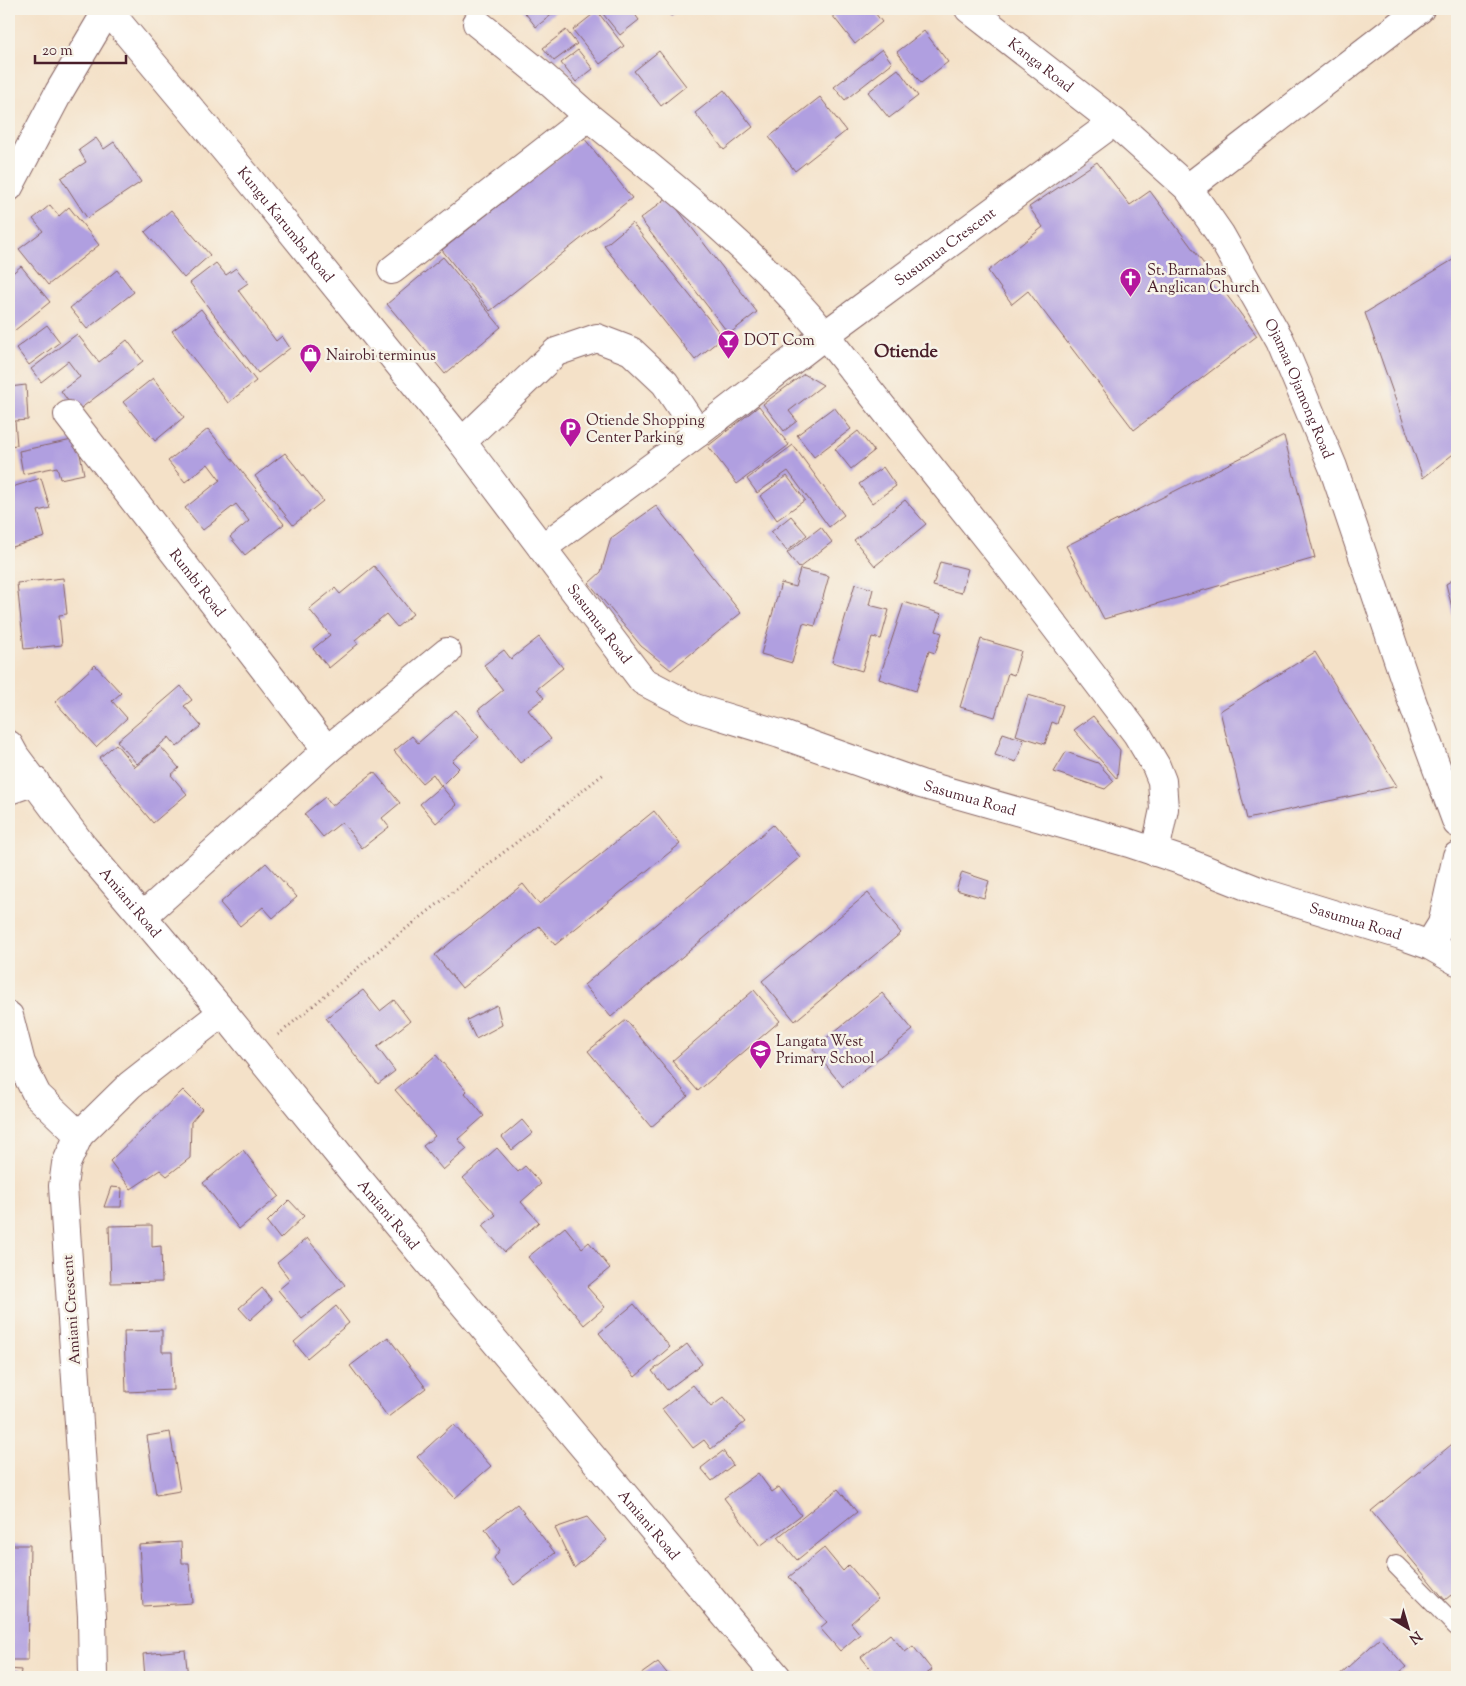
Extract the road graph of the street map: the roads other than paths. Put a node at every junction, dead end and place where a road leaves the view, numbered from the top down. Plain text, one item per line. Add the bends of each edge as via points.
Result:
1 (108, 9) edge
2 (969, 9) edge
3 (1420, 9) edge
4 (477, 23) dead end
5 (588, 117) junction
6 (1114, 122) junction
7 (9, 187) edge
8 (1188, 188) junction
9 (392, 270) dead end
10 (826, 334) junction
11 (68, 415) dead end
12 (698, 433) junction
13 (462, 442) junction
14 (542, 548) junction
15 (447, 652) dead end
16 (9, 745) edge
17 (328, 750) junction
18 (34, 781) junction
19 (9, 790) edge
20 (1457, 823) edge
21 (1155, 852) junction
22 (1457, 856) edge
23 (143, 916) junction
24 (1429, 945) junction
25 (1457, 961) edge
26 (223, 1012) junction
27 (9, 1016) edge
28 (79, 1135) junction
29 (1396, 1565) dead end
30 (1457, 1627) edge
31 (93, 1677) edge
32 (777, 1677) edge

1 - 7 street
1 - 13 street, Kungu Karumba Road
2 - 6 street, Kanga Road
3 - 8 street
4 - 5 street
5 - 9 street
5 - 10 street via 677,189 748,253
6 - 8 street
6 - 10 street, Susumua Crescent
8 - 20 street, Ojamaa Ojamong Road via 1220,234 1280,340 1333,467 1412,702
10 - 12 street, Susumua Crescent
10 - 21 street via 1137,734 1162,782 1164,809
11 - 17 street, Rumbi Road
12 - 13 street via 666,383 631,351 597,338 556,352
12 - 14 street, Susumua Crescent
13 - 14 street, Kungu Karumba Road
14 - 21 street, Sasumua Road via 643,681 696,708 921,784
15 - 17 street
16 - 18 street, Amiani Road
17 - 23 street
18 - 19 street
18 - 23 street, Amiani Road via 81,844
21 - 24 street, Sasumua Road via 1264,893
22 - 24 street via 1442,924
23 - 26 street, Amiani Road
24 - 25 street, Sasumua Road
26 - 28 street, Amiani Crescent via 130,1085
26 - 32 street, Amiani Road via 357,1177
27 - 28 street via 21,1063 37,1095
28 - 31 street, Amiani Crescent via 66,1164 63,1186 92,1616
29 - 30 lane

